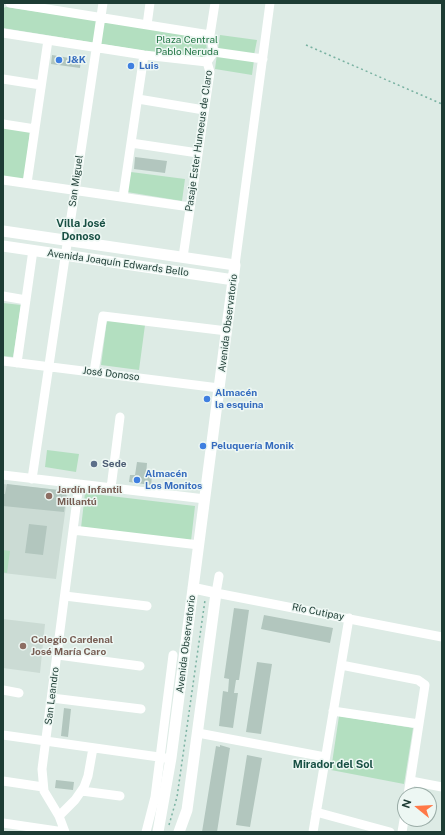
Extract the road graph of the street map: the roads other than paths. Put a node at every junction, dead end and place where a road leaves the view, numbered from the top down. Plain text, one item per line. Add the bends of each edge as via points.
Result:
1 (10, 3) edge
2 (103, 3) edge
3 (150, 3) edge
4 (215, 3) edge
5 (270, 3) edge
6 (54, 6) edge
7 (101, 18) junction
8 (147, 25) junction
9 (3, 34) edge
10 (210, 35) junction
11 (48, 40) junction
12 (96, 48) junction
13 (214, 52) junction
14 (144, 55) junction
15 (263, 59) junction
16 (207, 62) junction
17 (3, 79) edge
18 (41, 85) junction
19 (138, 99) junction
20 (204, 110) junction
21 (3, 124) edge
22 (35, 129) junction
23 (131, 143) junction
24 (198, 153) junction
25 (3, 180) edge
26 (27, 183) junction
27 (75, 190) junction
28 (123, 197) junction
29 (190, 207) junction
30 (3, 231) edge
31 (68, 240) junction
32 (3, 246) edge
33 (33, 250) junction
34 (65, 255) junction
35 (183, 257) junction
36 (236, 265) junction
37 (234, 280) junction
38 (3, 296) edge
39 (26, 300) junction
40 (227, 331) junction
41 (3, 361) edge
42 (17, 363) junction
43 (49, 366) junction
44 (94, 372) junction
45 (219, 388) junction
46 (120, 417) dead end
47 (3, 475) edge
48 (32, 479) junction
49 (79, 484) junction
50 (111, 488) junction
51 (205, 499) junction
52 (73, 530) junction
53 (199, 545) junction
54 (219, 576) dead end
55 (193, 588) junction
56 (216, 593) junction
57 (65, 596) junction
58 (147, 606) dead end
59 (349, 618) junction
60 (442, 637) edge
61 (58, 655) junction
62 (173, 655) dead end
63 (341, 665) junction
64 (140, 666) dead end
65 (3, 690) edge
66 (19, 692) dead end
67 (52, 698) junction
68 (141, 709) dead end
69 (333, 711) junction
70 (419, 724) junction
71 (198, 733) junction
72 (3, 736) edge
73 (46, 741) junction
74 (93, 748) junction
75 (325, 757) junction
76 (165, 758) junction
77 (3, 781) edge
78 (410, 781) junction
79 (43, 787) junction
80 (409, 787) edge
81 (442, 787) edge
82 (82, 791) junction
83 (120, 796) dead end
84 (316, 812) junction
85 (59, 816) junction
86 (3, 823) edge
87 (64, 832) edge
88 (146, 832) edge
89 (158, 832) edge
90 (179, 832) edge
91 (313, 832) edge
92 (390, 832) edge

1 - 6 street
2 - 7 street, San Miguel
3 - 8 street
4 - 10 street
5 - 15 street, Avenida Observatorio
6 - 7 street
7 - 8 street
7 - 12 street, San Miguel
8 - 10 street
9 - 11 street
10 - 13 street
11 - 12 street
11 - 18 street
12 - 14 street
12 - 27 street, San Miguel
13 - 15 street
13 - 16 street, Pasaje Ester Huneeus de Claro
14 - 16 street
14 - 19 street
15 - 36 street, Avenida Observatorio
16 - 20 street, Pasaje Ester Huneeus de Claro via 210,70
17 - 18 street
18 - 22 street
19 - 20 street
19 - 23 street
20 - 24 street, Pasaje Ester Huneeus de Claro
21 - 22 street
22 - 26 street
23 - 24 street
23 - 28 street
24 - 29 street, Pasaje Ester Huneeus de Claro
25 - 26 street
26 - 27 street
27 - 28 street
27 - 31 street, San Miguel
28 - 29 street
29 - 35 street, Pasaje Ester Huneeus de Claro
30 - 31 street, Avenida Joaquín Edwards Bello
31 - 34 street, San Miguel
31 - 35 street, Avenida Joaquín Edwards Bello
32 - 33 street, Avenida Joaquín Edwards Bello
33 - 34 street, Avenida Joaquín Edwards Bello
33 - 39 street
34 - 37 street, Avenida Joaquín Edwards Bello
34 - 43 street, San Miguel
35 - 36 street, Avenida Joaquín Edwards Bello
36 - 37 street, Avenida Observatorio
37 - 40 street, Avenida Observatorio
38 - 39 street
39 - 42 street
40 - 44 street via 103,316
40 - 45 street, Avenida Observatorio
41 - 42 street, José Donoso
42 - 43 street, José Donoso
43 - 44 street, José Donoso
43 - 48 street, San Miguel
44 - 45 street, José Donoso
45 - 51 street, Avenida Observatorio
46 - 50 street
47 - 48 street
48 - 49 street
49 - 50 street
49 - 52 street, San Leandro
50 - 51 street
51 - 53 street, Avenida Observatorio
52 - 53 street
52 - 57 street, San Leandro
53 - 55 street, Avenida Observatorio
54 - 56 street
55 - 56 street, Río Cutipay
55 - 76 street, Avenida Observatorio
56 - 59 street, Río Cutipay
56 - 71 street
57 - 58 street
57 - 61 street, San Leandro
59 - 60 street, Río Cutipay
59 - 63 street
61 - 64 street
61 - 67 street, San Leandro
62 - 76 street
63 - 69 street
63 - 70 street via 422,681 425,685
65 - 66 street
67 - 68 street
67 - 73 street, San Leandro
69 - 70 street
69 - 75 street
70 - 78 street
71 - 75 street
71 - 90 street via 187,810
72 - 73 street
73 - 74 street
73 - 79 street, San Leandro via 42,769
74 - 76 street
74 - 82 street via 87,780
75 - 84 street
76 - 88 street
76 - 89 street, Avenida Observatorio
77 - 79 street
78 - 80 street
78 - 81 street
79 - 85 street, San Leandro
82 - 83 street
82 - 85 street
84 - 91 street
84 - 92 street
85 - 87 street, San Leandro
86 - 87 street

